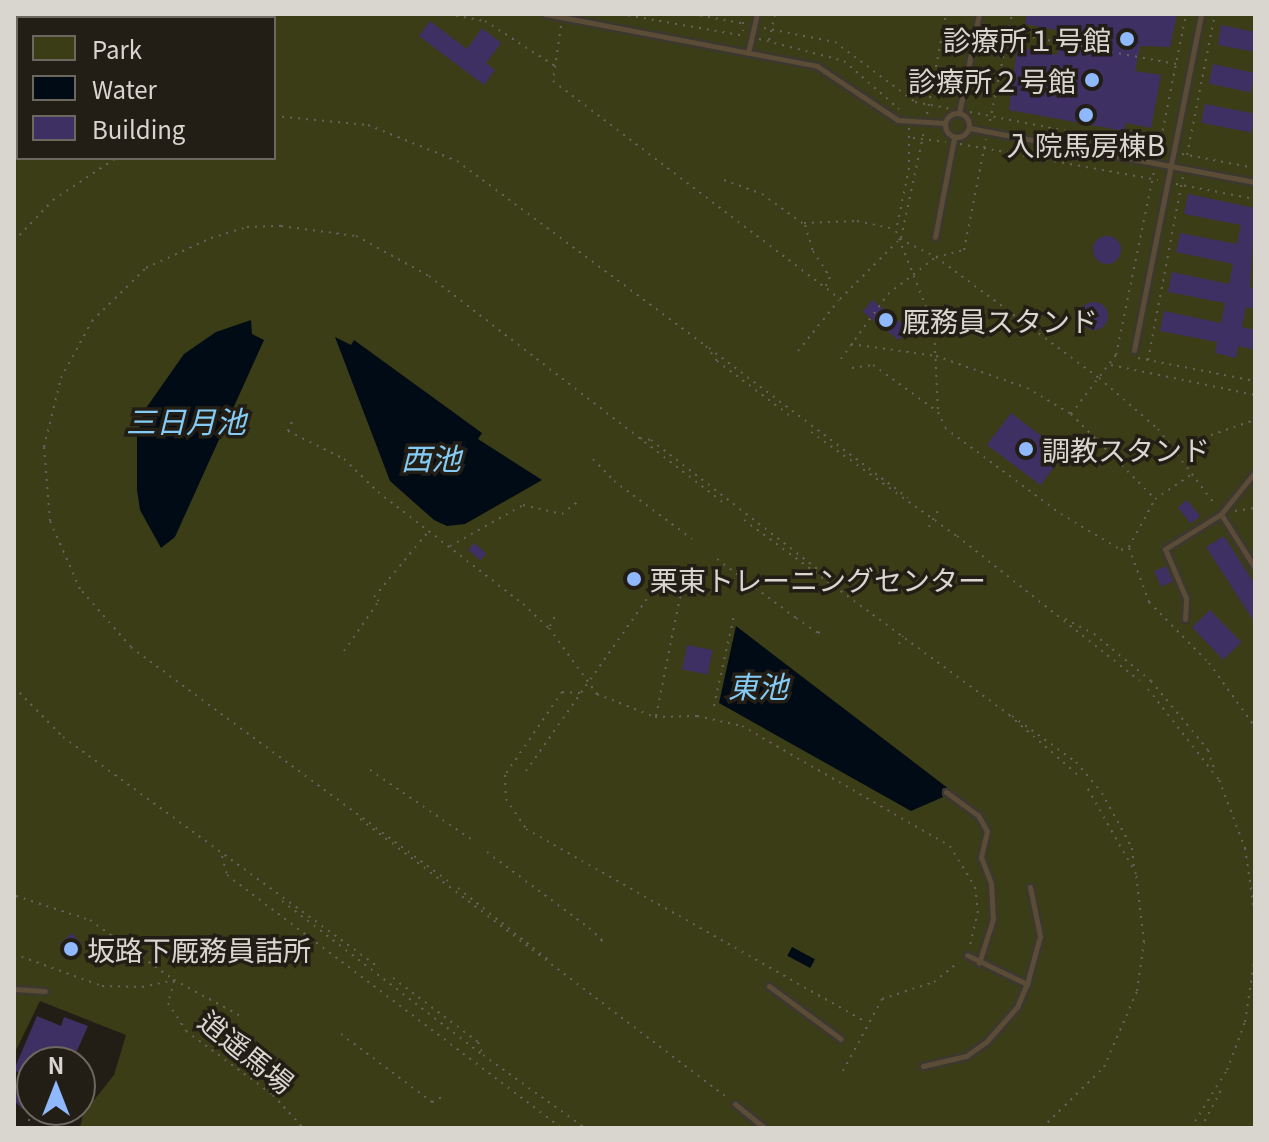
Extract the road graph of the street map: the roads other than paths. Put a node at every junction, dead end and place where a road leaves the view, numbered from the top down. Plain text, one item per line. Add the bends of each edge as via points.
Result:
1 (545, 14) edge
2 (757, 14) edge
3 (979, 14) edge
4 (1201, 14) edge
5 (561, 16) edge
6 (748, 53) junction
7 (959, 113) junction
8 (944, 123) junction
9 (969, 128) junction
10 (954, 140) junction
11 (1168, 166) junction
12 (1255, 182) edge
13 (935, 237) dead end
14 (1134, 350) dead end
15 (1255, 472) edge
16 (1221, 514) junction
17 (1255, 568) edge
18 (1185, 619) dead end
19 (946, 792) dead end
20 (1030, 887) dead end
21 (967, 955) road end
22 (979, 963) junction
23 (1027, 984) junction
24 (769, 986) dead end
25 (14, 989) edge
26 (45, 991) dead end
27 (841, 1039) dead end
28 (923, 1066) dead end
29 (735, 1104) road end
30 (765, 1128) edge

1 - 5 lane
2 - 6 lane
3 - 7 lane
4 - 11 lane
5 - 6 lane
6 - 8 lane via 828,70 876,108 908,122
7 - 8 lane
7 - 9 lane
8 - 10 lane
9 - 10 lane
9 - 11 lane
10 - 13 lane
11 - 12 lane
11 - 14 lane
15 - 16 lane
16 - 17 lane
16 - 18 lane via 1165,549 1186,598
19 - 22 lane via 978,815 987,831 981,857 991,883 993,919
20 - 23 lane via 1040,936
21 - 22 lane
22 - 23 lane
23 - 28 lane via 1017,1007 986,1042 966,1056
24 - 27 lane
25 - 26 lane
29 - 30 lane

